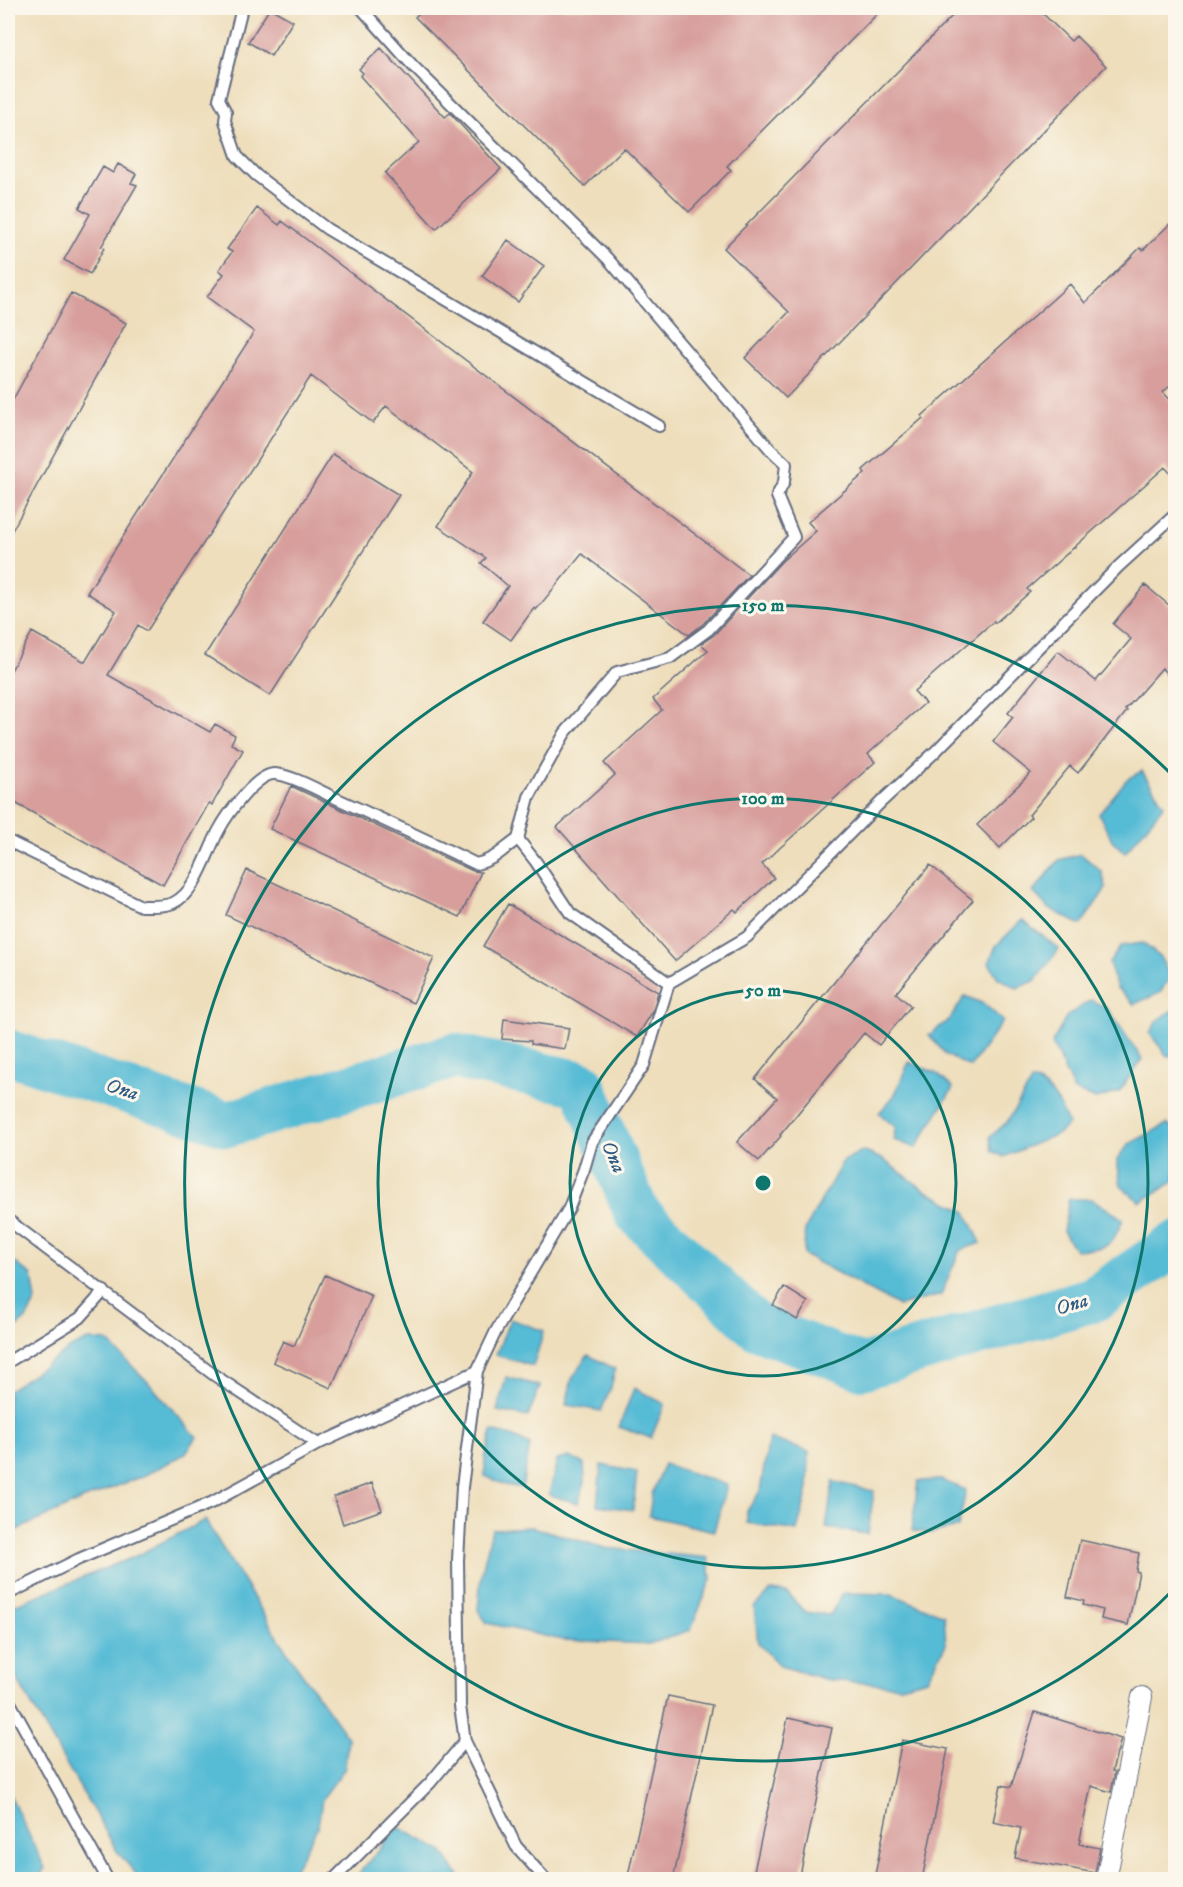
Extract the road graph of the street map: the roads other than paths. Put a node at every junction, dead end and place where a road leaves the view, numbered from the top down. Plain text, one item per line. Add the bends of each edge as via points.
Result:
1 (242, 8) edge
2 (362, 8) edge
3 (658, 426) dead end
4 (1176, 514) edge
5 (518, 839) junction
6 (8, 841) edge
7 (669, 983) junction
8 (8, 1220) edge
9 (104, 1291) junction
10 (8, 1362) edge
11 (477, 1371) junction
12 (318, 1444) junction
13 (8, 1594) edge
14 (1142, 1697) dead end
15 (8, 1699) edge
16 (465, 1741) junction
17 (108, 1880) edge
18 (333, 1880) edge
19 (546, 1880) edge
20 (1106, 1880) edge

1 - 3 lane via 219,99 237,156 327,229
2 - 5 lane via 413,66 608,260 786,464 777,496 794,537 708,630 669,658 617,672 565,733 528,797
4 - 7 lane via 747,937
5 - 6 lane via 493,860 476,864 318,790 274,774 262,778 234,808 194,882 173,903 141,906
5 - 7 lane via 570,913
7 - 11 lane via 644,1065 592,1142 568,1208
8 - 9 lane
9 - 10 lane via 80,1318
9 - 12 lane via 214,1375
11 - 12 lane
11 - 16 lane via 462,1487 458,1560 460,1706
12 - 13 lane via 213,1502 78,1559
14 - 20 street
15 - 17 lane
16 - 18 lane via 430,1783
16 - 19 lane via 516,1846

